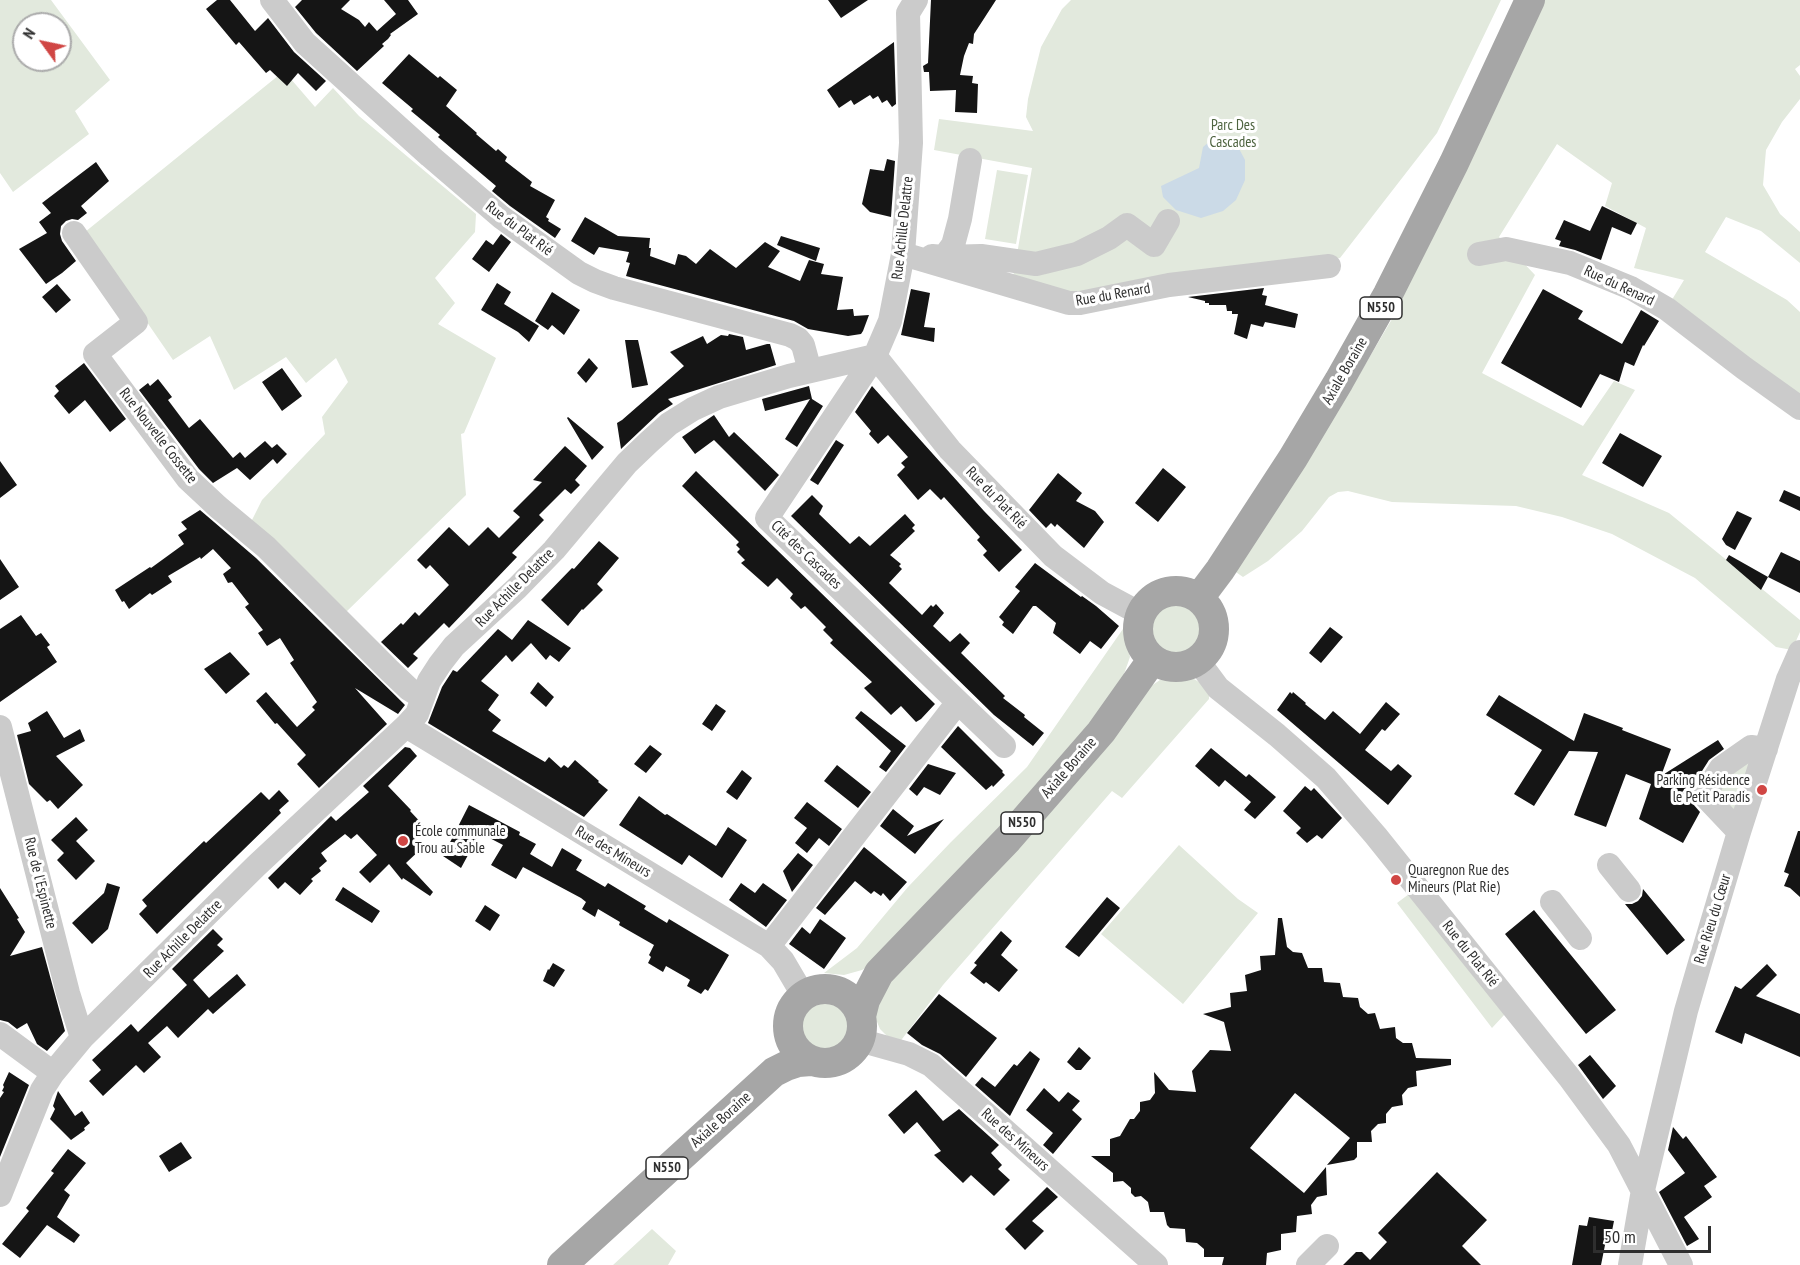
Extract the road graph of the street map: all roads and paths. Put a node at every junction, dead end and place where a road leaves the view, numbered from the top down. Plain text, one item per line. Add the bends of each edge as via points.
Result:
1 (272, 0) edge
2 (1530, 0) edge
3 (908, 4) edge
4 (970, 160) dead end
5 (1168, 221) dead end
6 (74, 232) dead end
7 (1479, 254) dead end
8 (903, 255) junction
9 (944, 257) junction
10 (1329, 266) dead end
11 (874, 356) junction
12 (810, 371) junction
13 (1800, 408) edge
14 (1199, 598) junction
15 (1141, 614) junction
16 (1800, 652) edge
17 (1152, 660) junction
18 (1198, 661) junction
19 (422, 697) junction
20 (958, 702) junction
21 (405, 726) junction
22 (0, 727) edge
23 (1004, 746) dead end
24 (1766, 748) junction
25 (1739, 832) junction
26 (1609, 865) dead end
27 (1629, 890) dead end
28 (1552, 902) dead end
29 (1580, 938) dead end
30 (769, 946) junction
31 (879, 973) junction
32 (838, 990) junction
33 (803, 995) junction
34 (860, 1028) junction
35 (788, 1030) junction
36 (0, 1034) edge
37 (82, 1038) junction
38 (811, 1061) junction
39 (774, 1072) junction
40 (53, 1073) junction
41 (1643, 1190) junction
42 (0, 1196) edge
43 (1328, 1246) dead end
44 (562, 1265) edge
45 (1156, 1265) edge
46 (1308, 1265) edge
47 (1630, 1265) edge
48 (1682, 1265) edge

1 - 12 street, Rue du Plat Rié via 305,43 430,156 501,217 579,273 614,288 790,335 803,345
2 - 14 main road, Axiale Boraine / N550 via 1388,294 1293,458
3 - 8 street, Rue Achille Delattre via 911,142
4 - 9 street via 960,219 953,245
5 - 9 street via 1152,250 1127,225 1077,254 1036,264 981,256
6 - 19 street, Rue Nouvelle Cossette via 136,322 95,354 101,363 188,479 266,547 390,671
7 - 13 street, Rue du Renard via 1506,249 1570,263 1631,288 1667,309
8 - 9 street
8 - 10 street, Rue du Renard via 1069,303 1169,285
8 - 11 street, Rue Achille Delattre via 890,321
11 - 12 street, Rue Achille Delattre
11 - 15 street, Rue du Plat Rié via 950,450 1053,556 1102,593
11 - 20 street, Cité des Cascades via 767,518
12 - 19 street, Rue Achille Delattre via 719,397 669,424 627,463 539,565 454,646
14 - 15 main road via 1189,593 1166,592 1147,604
14 - 18 main road via 1213,618 1215,630 1207,653
15 - 17 main road via 1140,644
16 - 24 street, Rue Rieu du Cœur
17 - 18 main road via 1175,668
17 - 31 main road, Axiale Boraine / N550 via 1101,732 1008,839
18 - 41 street, Rue du Plat Rié via 1218,688 1326,778 1362,819 1593,1108
19 - 21 street, Rue Achille Delattre via 417,714
20 - 23 street, Cité des Cascades
20 - 30 street
21 - 30 street, Rue des Mineurs
21 - 37 street, Rue Achille Delattre
22 - 37 street, Rue de l'Espinette
24 - 25 street, Rue Rieu du Cœur
24 - 25 street via 1750,747 1721,768 1704,795
25 - 41 street, Rue Rieu du Cœur via 1686,1011
26 - 27 street
28 - 29 street
30 - 33 street, Rue des Mineurs
31 - 32 main road, N550
31 - 34 main road, N550 via 866,1000
32 - 33 main road, N550 via 826,988
32 - 34 main road via 852,1001
33 - 35 main road, N550 via 790,1011
34 - 38 main road, N550 via 853,1051 843,1058
34 - 45 street, Rue des Mineurs via 931,1065
35 - 38 main road via 795,1049
35 - 39 main road, N550
36 - 40 street
37 - 40 street, Rue Achille Delattre
38 - 39 main road, N550
39 - 44 main road, Axiale Boraine / N550
40 - 42 street, Rue Achille Delattre via 42,1090
41 - 47 street, Rue Rieu du Cœur
41 - 48 street, Rue du Plat Rié
43 - 46 street

